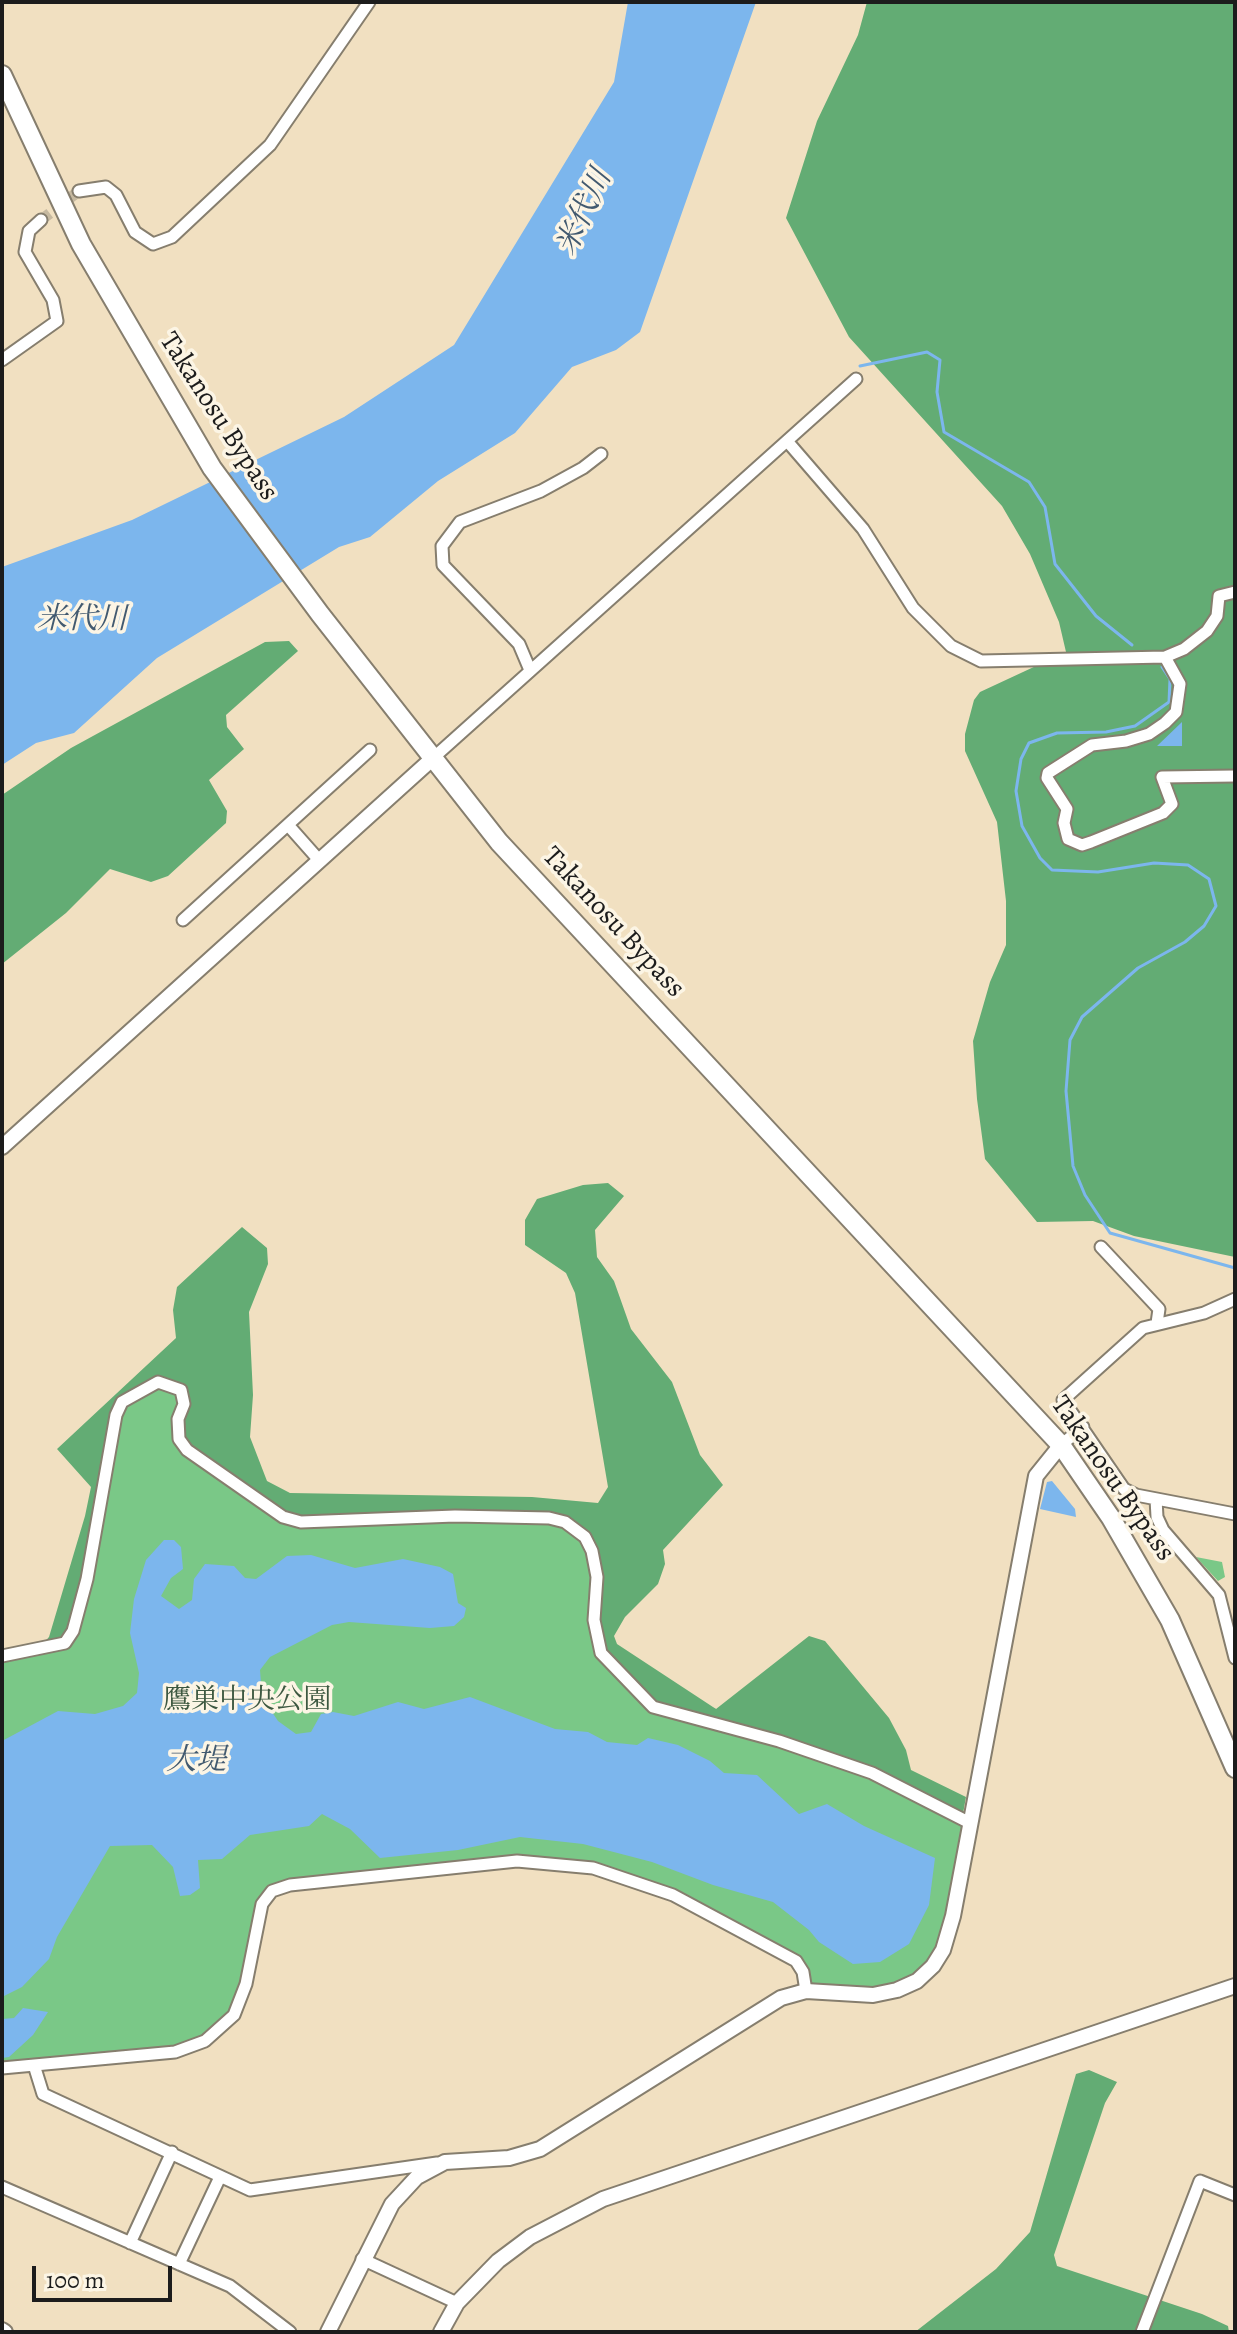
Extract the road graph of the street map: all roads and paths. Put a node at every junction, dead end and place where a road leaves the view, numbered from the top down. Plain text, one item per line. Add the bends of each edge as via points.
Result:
1 (369, 2) edge
2 (2, 75) edge
3 (79, 191) tunnel mouth
4 (41, 220) tunnel mouth
5 (2, 360) edge
6 (856, 379) dead end
7 (787, 441) junction
8 (601, 454) dead end
9 (1235, 592) edge
10 (1165, 657) junction
11 (530, 670) junction
12 (370, 750) dead end
13 (432, 759) junction
14 (1235, 776) edge
15 (288, 825) junction
16 (319, 860) junction
17 (183, 920) dead end
18 (2, 1147) edge
19 (1101, 1247) dead end
20 (1235, 1299) edge
21 (1157, 1323) junction
22 (1083, 1427) junction
23 (1061, 1445) junction
24 (1156, 1499) junction
25 (1235, 1514) edge
26 (1231, 1630) edge
27 (2, 1656) edge
28 (1235, 1658) edge
29 (1235, 1768) edge
30 (970, 1823) junction
31 (1235, 1986) edge
32 (806, 1991) junction
33 (34, 2065) junction
34 (2, 2068) edge
35 (172, 2152) junction
36 (445, 2162) junction
37 (220, 2177) junction
38 (2, 2187) edge
39 (1235, 2195) edge
40 (130, 2243) junction
41 (362, 2259) junction
42 (179, 2264) junction
43 (457, 2303) junction
44 (290, 2332) edge
45 (328, 2332) edge
46 (441, 2332) edge
47 (1142, 2332) edge

1 - 3 street via 270,145 172,237 153,244 135,232 116,195 106,187
2 - 13 highway, Takanosu Bypass via 81,244 212,468
4 - 5 street via 29,231 25,252 53,300 57,321
6 - 7 street
7 - 10 street via 863,529 913,608 951,646 981,661
7 - 11 street
8 - 11 street via 541,491 460,522 442,546 443,565 519,644
9 - 10 street via 1219,596 1217,616 1207,631
10 - 14 street via 1180,684 1176,712 1165,723 1126,741 1092,745 1048,773 1067,809 1068,839 1082,845 1163,813 1172,804 1162,777
11 - 13 street
12 - 15 street
13 - 16 street
13 - 23 highway, Takanosu Bypass via 499,842
15 - 16 street
15 - 17 street
16 - 18 street
19 - 21 street via 1159,1309
20 - 21 street via 1204,1313
21 - 22 street via 1143,1328 1063,1400
22 - 23 street
22 - 24 street via 1124,1489
23 - 29 highway, Takanosu Bypass via 1170,1620
23 - 30 street via 1036,1476
24 - 25 street
24 - 26 street via 1163,1530 1212,1583
26 - 28 street
27 - 30 street via 65,1643 73,1631 116,1415 122,1402 158,1382 181,1390 179,1439 187,1450 283,1517 301,1522 495,1516 565,1522 585,1537 592,1551 597,1577 594,1620 601,1653 653,1707 872,1773
30 - 32 street via 953,1916 933,1966 917,1981 873,1995
31 - 43 street via 603,2199 530,2237
32 - 33 street via 796,1961 673,1895 593,1868 517,1861 272,1891 262,1904 246,1984 234,2015 205,2041 175,2052
32 - 36 street via 770,2005 540,2149 509,2158
33 - 34 street
33 - 35 street via 43,2094
35 - 37 street
35 - 40 street
36 - 37 street via 250,2190
36 - 41 street via 417,2177 392,2204
37 - 42 street
38 - 40 street
39 - 47 street via 1200,2181
40 - 42 street
41 - 43 street
41 - 45 street
42 - 44 street via 230,2286
43 - 46 street

